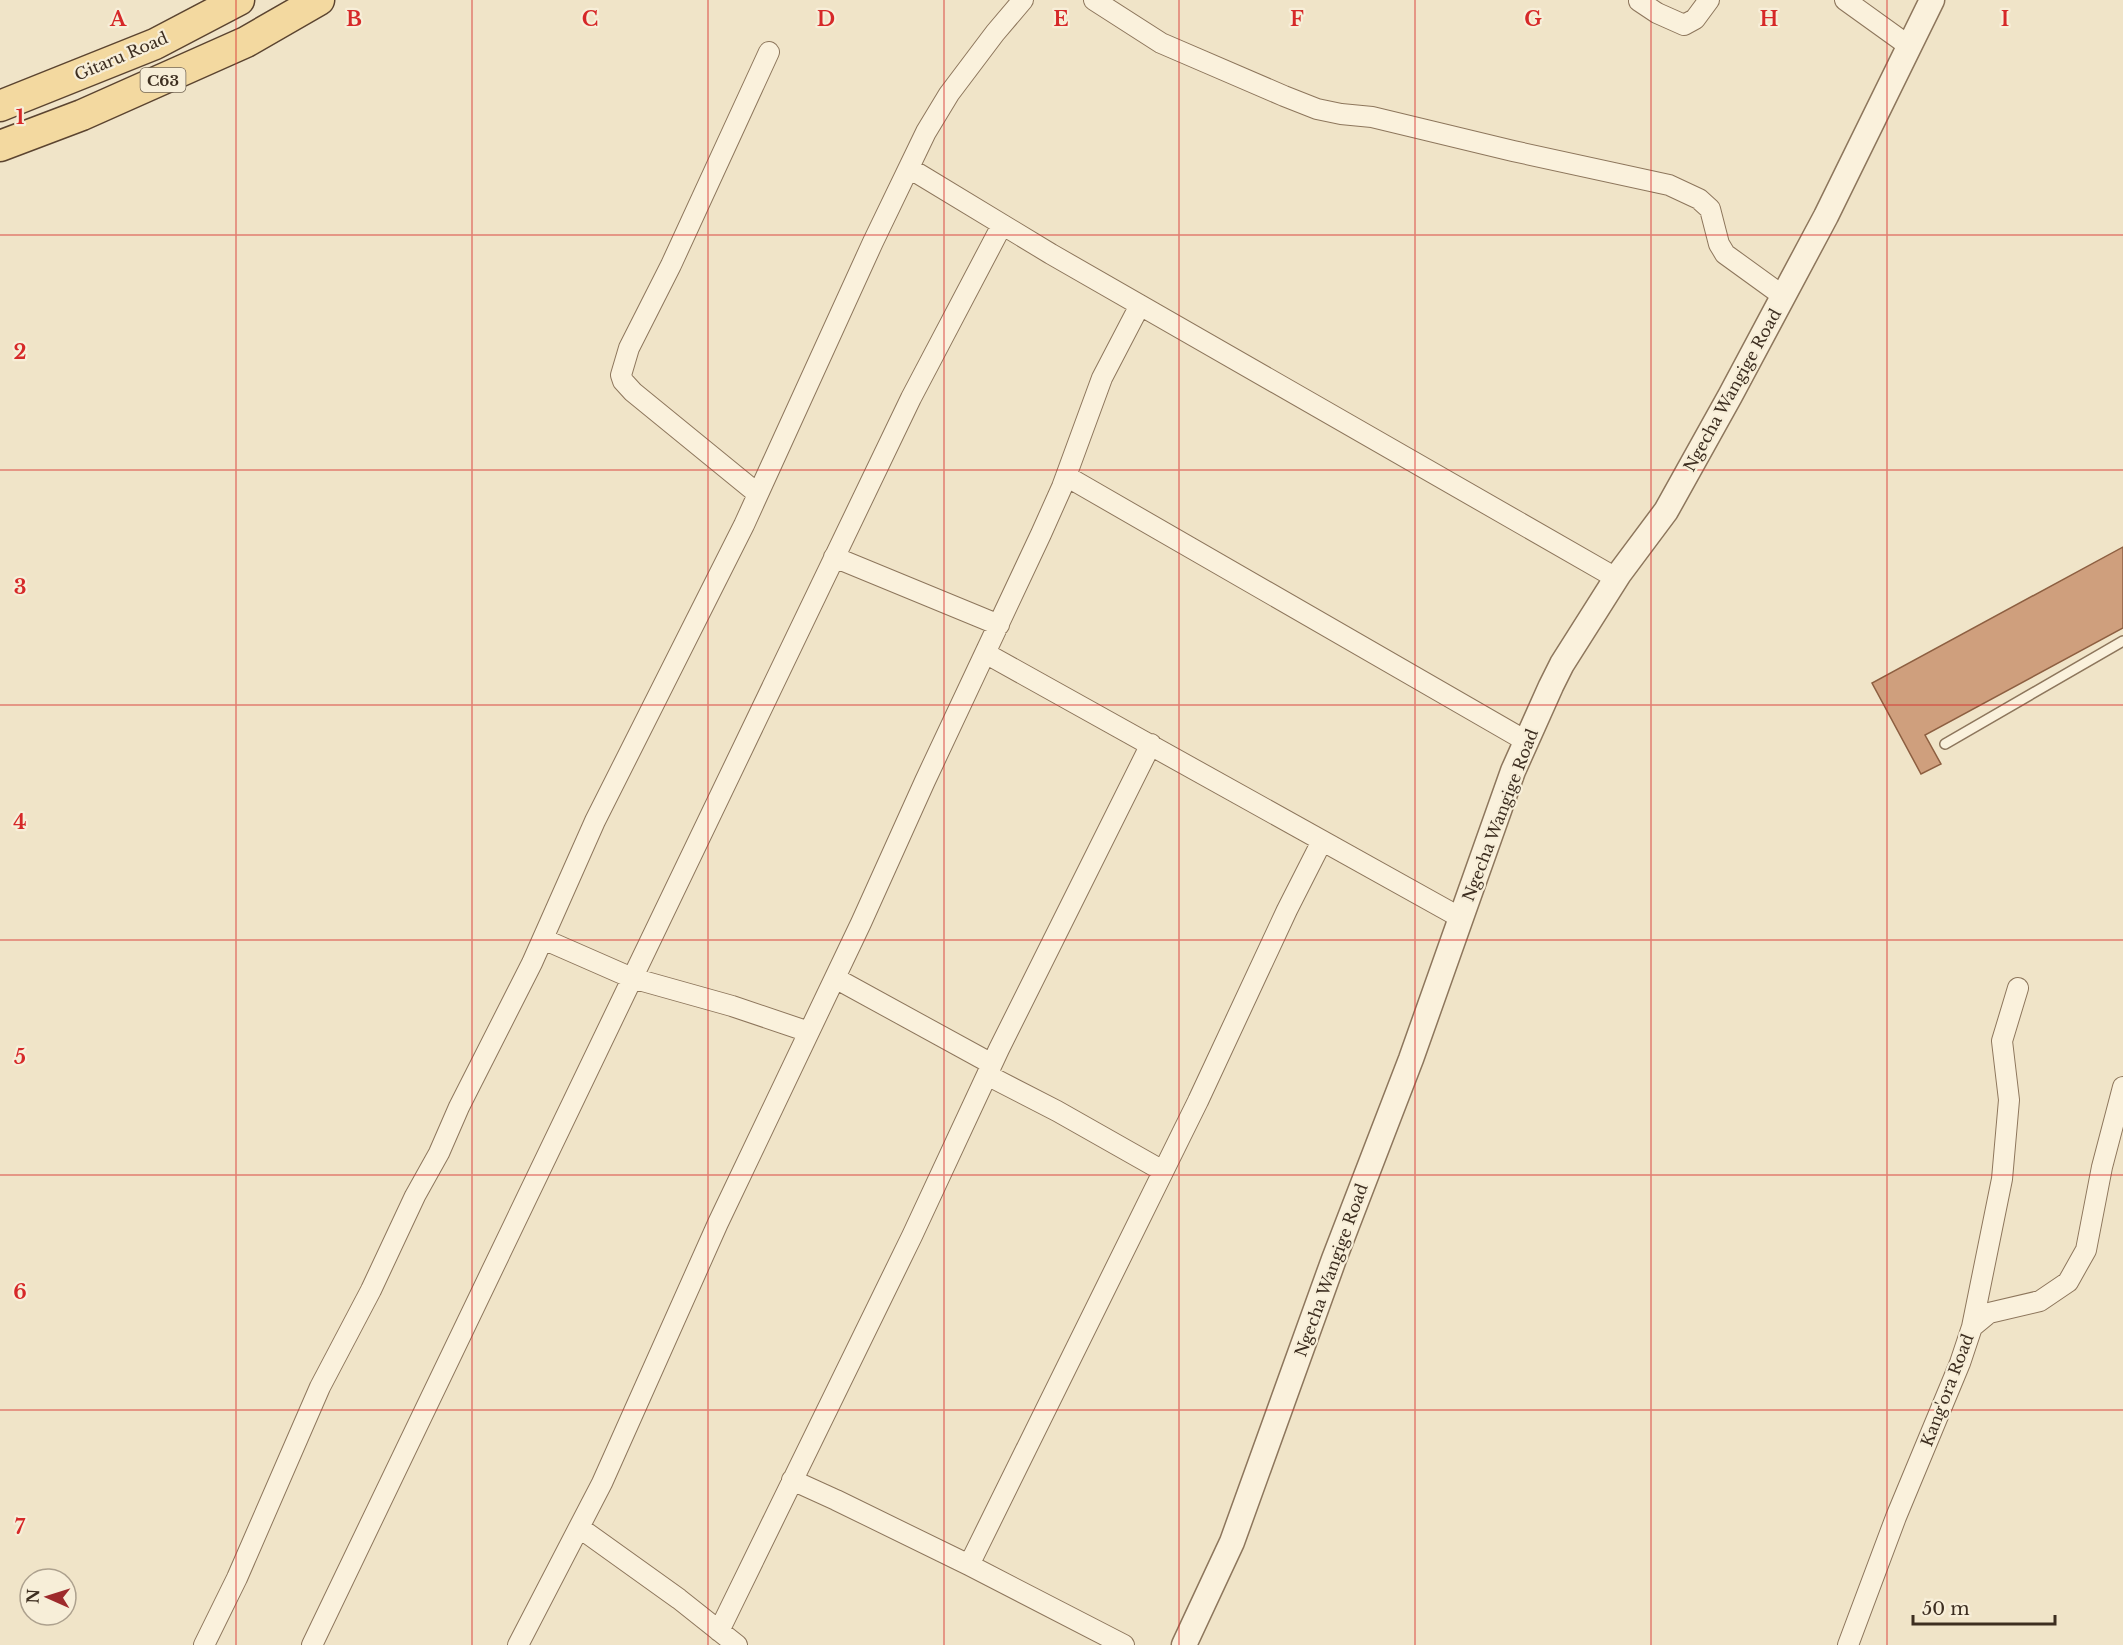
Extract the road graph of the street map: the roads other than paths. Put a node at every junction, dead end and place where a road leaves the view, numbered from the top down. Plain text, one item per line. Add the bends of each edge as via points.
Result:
1 (239, 0) edge
2 (319, 0) edge
3 (1023, 0) edge
4 (1094, 0) edge
5 (1709, 0) edge
6 (1845, 0) edge
7 (1932, 0) edge
8 (1639, 1) edge
9 (1909, 46) junction
10 (769, 52) dead end
11 (0, 106) edge
12 (0, 146) edge
13 (909, 168) junction
14 (1002, 225) junction
15 (1783, 296) junction
16 (1140, 305) junction
17 (1066, 476) junction
18 (758, 494) junction
19 (834, 557) junction
20 (1616, 579) junction
21 (999, 626) junction
22 (2123, 641) edge
23 (985, 653) junction
24 (1526, 741) junction
25 (1151, 744) junction
26 (1944, 744) dead end
27 (1322, 841) junction
28 (1461, 918) junction
29 (543, 939) junction
30 (632, 978) junction
31 (835, 978) junction
32 (2018, 988) dead end
33 (809, 1032) junction
34 (989, 1069) junction
35 (2123, 1087) edge
36 (1163, 1171) junction
37 (1972, 1327) junction
38 (792, 1480) junction
39 (580, 1528) junction
40 (969, 1565) junction
41 (719, 1632) junction
42 (204, 1645) edge
43 (312, 1645) edge
44 (518, 1645) edge
45 (736, 1645) edge
46 (1124, 1645) edge
47 (1184, 1645) edge
48 (1848, 1645) edge

1 - 11 main road, Gitaru Road / C63 via 155,44
2 - 12 main road, C63 via 236,46 82,115
3 - 13 street via 949,94
4 - 15 street via 1161,43 1317,109 1372,117 1669,185 1699,199 1710,209 1725,254
5 - 8 street via 1695,20 1684,25
6 - 9 street
7 - 9 street, Ngecha Wangige Road
9 - 15 street, Ngecha Wangige Road
10 - 18 street via 621,368 623,381 633,392
13 - 14 street
13 - 18 street
14 - 16 street
14 - 19 street via 911,398
15 - 20 street, Ngecha Wangige Road via 1666,511
16 - 17 street via 1102,378
16 - 20 street
17 - 21 street
17 - 24 street
18 - 29 street via 595,821
19 - 21 street
19 - 30 street
20 - 24 street, Ngecha Wangige Road via 1562,664
21 - 23 street
22 - 26 lane
23 - 25 street
23 - 31 street
24 - 28 street, Ngecha Wangige Road
25 - 27 street
25 - 34 street
27 - 28 street
27 - 36 street
28 - 47 street, Ngecha Wangige Road via 1232,1542
29 - 30 street
29 - 42 street via 320,1387
30 - 33 street
30 - 43 street
31 - 33 street
31 - 34 street
32 - 37 street via 2002,1041 2009,1100 2002,1179
33 - 39 street
34 - 36 street
34 - 38 street
35 - 37 street, Kang'ora Road via 2086,1250 2068,1282 2040,1301 1989,1313
36 - 40 street
37 - 48 street, Kang'ora Road
38 - 40 street
38 - 41 street
39 - 41 street
39 - 44 street
40 - 46 street
41 - 45 street

